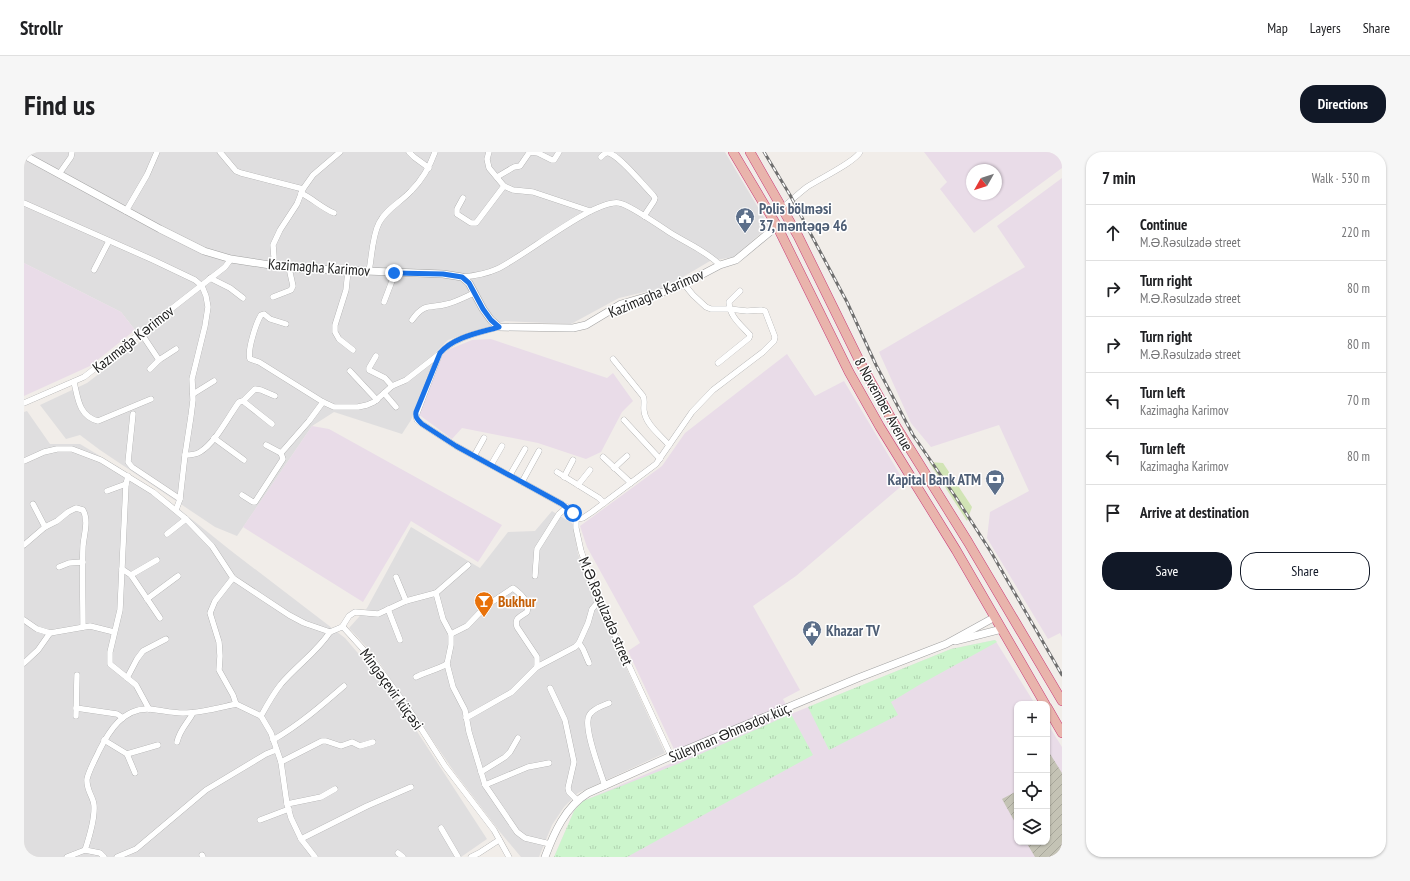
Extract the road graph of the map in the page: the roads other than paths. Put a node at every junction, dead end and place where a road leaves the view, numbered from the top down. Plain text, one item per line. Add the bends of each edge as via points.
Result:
1 (72, 152) edge
2 (157, 152) edge
3 (220, 152) edge
4 (340, 152) edge
5 (409, 152) edge
6 (435, 152) edge
7 (489, 152) edge
8 (559, 152) edge
9 (733, 152) edge
10 (750, 152) edge
11 (860, 152) edge
12 (24, 155) edge
13 (601, 157) dead end
14 (429, 168) junction
15 (59, 174) junction
16 (497, 177) junction
17 (504, 186) junction
18 (302, 191) junction
19 (463, 198) dead end
20 (24, 203) edge
21 (783, 207) junction
22 (126, 211) junction
23 (590, 211) junction
24 (334, 213) dead end
25 (644, 216) junction
26 (777, 226) junction
27 (109, 241) junction
28 (231, 259) junction
29 (271, 265) junction
30 (720, 265) junction
31 (289, 268) junction
32 (94, 270) dead end
33 (348, 271) junction
34 (369, 271) junction
35 (394, 273) junction
36 (462, 277) junction
37 (210, 278) junction
38 (684, 284) junction
39 (202, 286) junction
40 (740, 291) dead end
41 (474, 293) junction
42 (273, 297) dead end
43 (243, 298) dead end
44 (384, 302) dead end
45 (729, 309) junction
46 (412, 320) dead end
47 (286, 324) dead end
48 (499, 327) junction
49 (141, 332) junction
50 (176, 349) dead end
51 (354, 350) dead end
52 (440, 353) junction
53 (376, 356) dead end
54 (613, 359) dead end
55 (160, 360) junction
56 (718, 363) dead end
57 (150, 369) dead end
58 (350, 371) dead end
59 (214, 381) dead end
60 (74, 382) junction
61 (392, 386) junction
62 (384, 393) junction
63 (193, 394) junction
64 (275, 396) dead end
65 (151, 399) dead end
66 (377, 400) junction
67 (243, 401) junction
68 (323, 402) junction
69 (24, 403) edge
70 (396, 407) dead end
71 (133, 414) dead end
72 (624, 420) dead end
73 (272, 424) dead end
74 (214, 438) junction
75 (484, 438) dead end
76 (266, 445) dead end
77 (669, 445) junction
78 (502, 446) dead end
79 (525, 449) dead end
80 (539, 451) dead end
81 (281, 452) junction
82 (185, 455) junction
83 (474, 456) junction
84 (627, 456) dead end
85 (603, 457) dead end
86 (244, 460) dead end
87 (573, 460) dead end
88 (660, 460) junction
89 (24, 461) edge
90 (491, 465) junction
91 (614, 468) junction
92 (590, 470) dead end
93 (556, 472) dead end
94 (510, 475) junction
95 (128, 476) junction
96 (564, 477) junction
97 (522, 482) junction
98 (631, 483) junction
99 (126, 484) junction
100 (578, 485) junction
101 (107, 491) dead end
102 (242, 495) dead end
103 (180, 499) junction
104 (604, 503) junction
105 (33, 504) dead end
106 (568, 507) junction
107 (176, 510) junction
108 (186, 519) junction
109 (576, 519) junction
110 (45, 527) junction
111 (167, 534) dead end
112 (24, 545) edge
113 (157, 560) dead end
114 (83, 562) junction
115 (468, 565) dead end
116 (59, 567) dead end
117 (122, 569) junction
118 (131, 575) junction
119 (178, 576) dead end
120 (535, 576) dead end
121 (396, 577) dead end
122 (233, 578) junction
123 (436, 593) junction
124 (147, 599) junction
125 (406, 601) junction
126 (599, 601) junction
127 (388, 609) junction
128 (1008, 609) junction
129 (995, 617) junction
130 (160, 618) dead end
131 (24, 620) edge
132 (1016, 622) junction
133 (83, 626) junction
134 (342, 627) junction
135 (1002, 629) junction
136 (114, 632) junction
137 (330, 632) junction
138 (50, 633) junction
139 (451, 634) junction
140 (166, 638) dead end
141 (400, 640) dead end
142 (579, 643) junction
143 (946, 644) junction
144 (24, 663) edge
145 (589, 663) dead end
146 (447, 664) junction
147 (538, 667) junction
148 (76, 675) dead end
149 (416, 677) dead end
150 (126, 678) junction
151 (344, 686) dead end
152 (550, 688) dead end
153 (1043, 701) edge
154 (1062, 701) edge
155 (236, 704) junction
156 (609, 704) dead end
157 (76, 708) junction
158 (149, 709) junction
159 (1050, 712) edge
160 (193, 713) junction
161 (76, 716) dead end
162 (261, 716) junction
163 (123, 718) junction
164 (466, 718) junction
165 (1062, 733) edge
166 (518, 738) dead end
167 (104, 740) junction
168 (273, 740) junction
169 (176, 742) dead end
170 (373, 742) dead end
171 (158, 745) dead end
172 (276, 750) junction
173 (127, 754) junction
174 (671, 756) junction
175 (281, 762) junction
176 (549, 763) dead end
177 (481, 772) junction
178 (135, 773) dead end
179 (485, 785) junction
180 (605, 786) junction
181 (412, 787) dead end
182 (335, 790) dead end
183 (577, 800) junction
184 (288, 807) junction
185 (260, 820) dead end
186 (441, 828) dead end
187 (301, 839) junction
188 (499, 840) junction
189 (550, 844) junction
190 (85, 850) junction
191 (67, 857) edge
192 (104, 857) edge
193 (117, 857) edge
194 (315, 857) edge
195 (458, 857) edge
196 (471, 857) edge
197 (509, 857) edge
198 (546, 857) edge

1 - 15 street
2 - 22 street
3 - 18 street via 236,171
4 - 18 street via 313,175
5 - 14 street
6 - 14 street
7 - 16 street via 489,168
8 - 16 street via 554,160 538,153 529,153 520,166
9 - 26 highway, 8 November Avenue
10 - 21 highway, 8 November Avenue
11 - 21 street via 851,161 807,187
12 - 15 street, Kazimagha Karimov
13 - 25 street via 609,153 617,158 653,195 654,201
14 - 34 street via 412,190 385,214 379,223
15 - 22 street, Kazimagha Karimov
16 - 17 street
17 - 19 street via 476,223 471,223 457,214
17 - 23 street via 513,190 533,192
18 - 24 street via 326,210
18 - 29 street via 273,245 274,257
20 - 27 street
21 - 128 highway, 8 November Avenue via 892,420
22 - 28 street, Kazimagha Karimov via 204,251
23 - 25 street via 606,204 620,203
23 - 36 street via 513,261 482,275
25 - 30 street via 701,250
26 - 30 street, Kazimagha Karimov via 736,260
26 - 129 highway, 8 November Avenue via 849,372 896,455
27 - 32 street
27 - 39 street via 195,280
28 - 29 street, Kazimagha Karimov
28 - 37 street, Kazımağa Kərimov
29 - 31 street, Kazimagha Karimov
30 - 38 street, Kazimagha Karimov
31 - 33 street, Kazimagha Karimov
31 - 42 street via 291,290
33 - 34 street, Kazimagha Karimov
33 - 51 street via 346,290 335,332
34 - 35 street, Kazimagha Karimov
35 - 36 street, Kazimagha Karimov
35 - 44 street
36 - 41 street
37 - 39 street, Kazımağa Kərimov
37 - 43 street
38 - 45 street via 711,309
38 - 48 street, Kazimagha Karimov via 621,304 578,328
39 - 49 street, Kazımağa Kərimov
39 - 63 street via 208,307 192,379
40 - 45 street via 728,302
41 - 46 street via 447,304 424,308
41 - 48 street via 491,320
45 - 56 street via 750,335
45 - 77 street via 764,311 775,337 774,341 708,396 686,418
47 - 68 street via 270,319 264,314 260,315 250,359
48 - 52 street via 457,340
49 - 55 street
49 - 60 street, Kazımağa Kərimov
50 - 55 street
52 - 61 street via 406,380
52 - 83 street, M.Ə.Rəsulzadə street via 416,416 417,420
53 - 61 street via 369,370 385,378
54 - 77 street via 644,396 645,416
55 - 57 street
58 - 66 street
59 - 63 street
60 - 65 street via 81,410 88,417 98,421
60 - 69 street, Kazımağa Kərimov
61 - 62 street
62 - 66 street
62 - 70 street
63 - 82 street
64 - 67 street via 255,389
66 - 68 street via 358,407 334,407
67 - 73 street
67 - 74 street via 238,402
68 - 81 street
71 - 103 street via 128,462
72 - 88 street
74 - 82 street via 200,452
74 - 86 street
75 - 83 street
76 - 81 street
77 - 88 street
78 - 90 street
79 - 94 street
80 - 97 street
81 - 102 street via 283,459 255,502
82 - 103 street
83 - 90 street, M.Ə.Rəsulzadə street
84 - 91 street
85 - 91 street
87 - 96 street
88 - 98 street
89 - 95 street via 50,450 72,449 101,460
90 - 94 street, M.Ə.Rəsulzadə street
91 - 98 street
92 - 100 street
93 - 96 street
94 - 97 street, M.Ə.Rəsulzadə street
95 - 99 street
95 - 107 street
96 - 100 street
97 - 106 street, M.Ə.Rəsulzadə street
98 - 104 street
99 - 101 street
99 - 117 street
100 - 104 street
103 - 107 street
104 - 109 street via 583,518
105 - 110 street
106 - 109 street, M.Ə.Rəsulzadə street
106 - 120 street via 559,514 537,550
107 - 108 street
108 - 111 street
108 - 122 street via 212,546
109 - 126 street, M.Ə.Rəsulzadə street via 581,551
110 - 112 street
110 - 114 street via 76,508 83,510 86,521
113 - 118 street
114 - 116 street via 68,563
114 - 133 street
115 - 123 street
117 - 118 street
117 - 136 street via 120,610
118 - 124 street
119 - 124 street
121 - 125 street
122 - 137 street via 289,615
122 - 155 street via 215,601 210,613 219,642 219,670
123 - 125 street
123 - 139 street via 443,619
124 - 130 street
125 - 127 street
126 - 142 street via 592,609
126 - 174 street, M.Ə.Rəsulzadə street
127 - 134 street via 378,614 355,612
127 - 141 street
128 - 129 highway
128 - 132 highway, 8 November Avenue
129 - 135 highway, 8 November Avenue
129 - 143 street
131 - 138 street
132 - 135 highway
132 - 154 highway, 8 November Avenue
133 - 136 street
133 - 138 street
134 - 137 street
134 - 188 street, Mingəçevir küçəsi via 372,659
135 - 143 street
135 - 153 highway, 8 November Avenue
136 - 150 street via 110,664
137 - 162 street via 322,644 282,683
138 - 144 street via 38,650
139 - 146 street
139 - 147 street via 467,626 486,606 513,588 527,601 527,612 515,622 537,657
140 - 150 street via 143,651
142 - 145 street
142 - 147 street
143 - 174 street, Süleyman Əhmədov küç. via 820,693
146 - 149 street
146 - 164 street
147 - 164 street via 512,692
148 - 157 street
150 - 158 street via 136,685
151 - 168 street via 308,717
152 - 183 street via 565,720 574,762 568,788
155 - 160 street
155 - 162 street
156 - 180 street via 594,710 587,721 592,748
157 - 161 street
157 - 163 street via 117,714
158 - 160 street
158 - 163 street via 139,710
159 - 165 highway
160 - 169 street via 180,731
162 - 168 street
163 - 167 street via 114,725
164 - 177 street
166 - 177 street via 510,752
167 - 173 street
167 - 190 street via 88,778 88,790 94,810
168 - 172 street
170 - 175 street via 360,746 352,742 341,746 322,741
171 - 173 street
172 - 175 street
172 - 193 street via 206,790 136,849
173 - 178 street
174 - 180 street, Süleyman Əhmədov küç.
175 - 184 street
176 - 179 street via 528,767
177 - 179 street
179 - 189 street via 521,836
180 - 183 street, Süleyman Əhmədov küç.
181 - 187 street
182 - 184 street
183 - 189 street, Süleyman Əhmədov küç. via 565,815
184 - 185 street
184 - 187 street
186 - 195 street
187 - 194 street
188 - 196 street
188 - 197 street, Mingəçevir küçəsi
189 - 198 street, Süleyman Əhmədov küç.
190 - 191 street
190 - 192 street via 100,853

